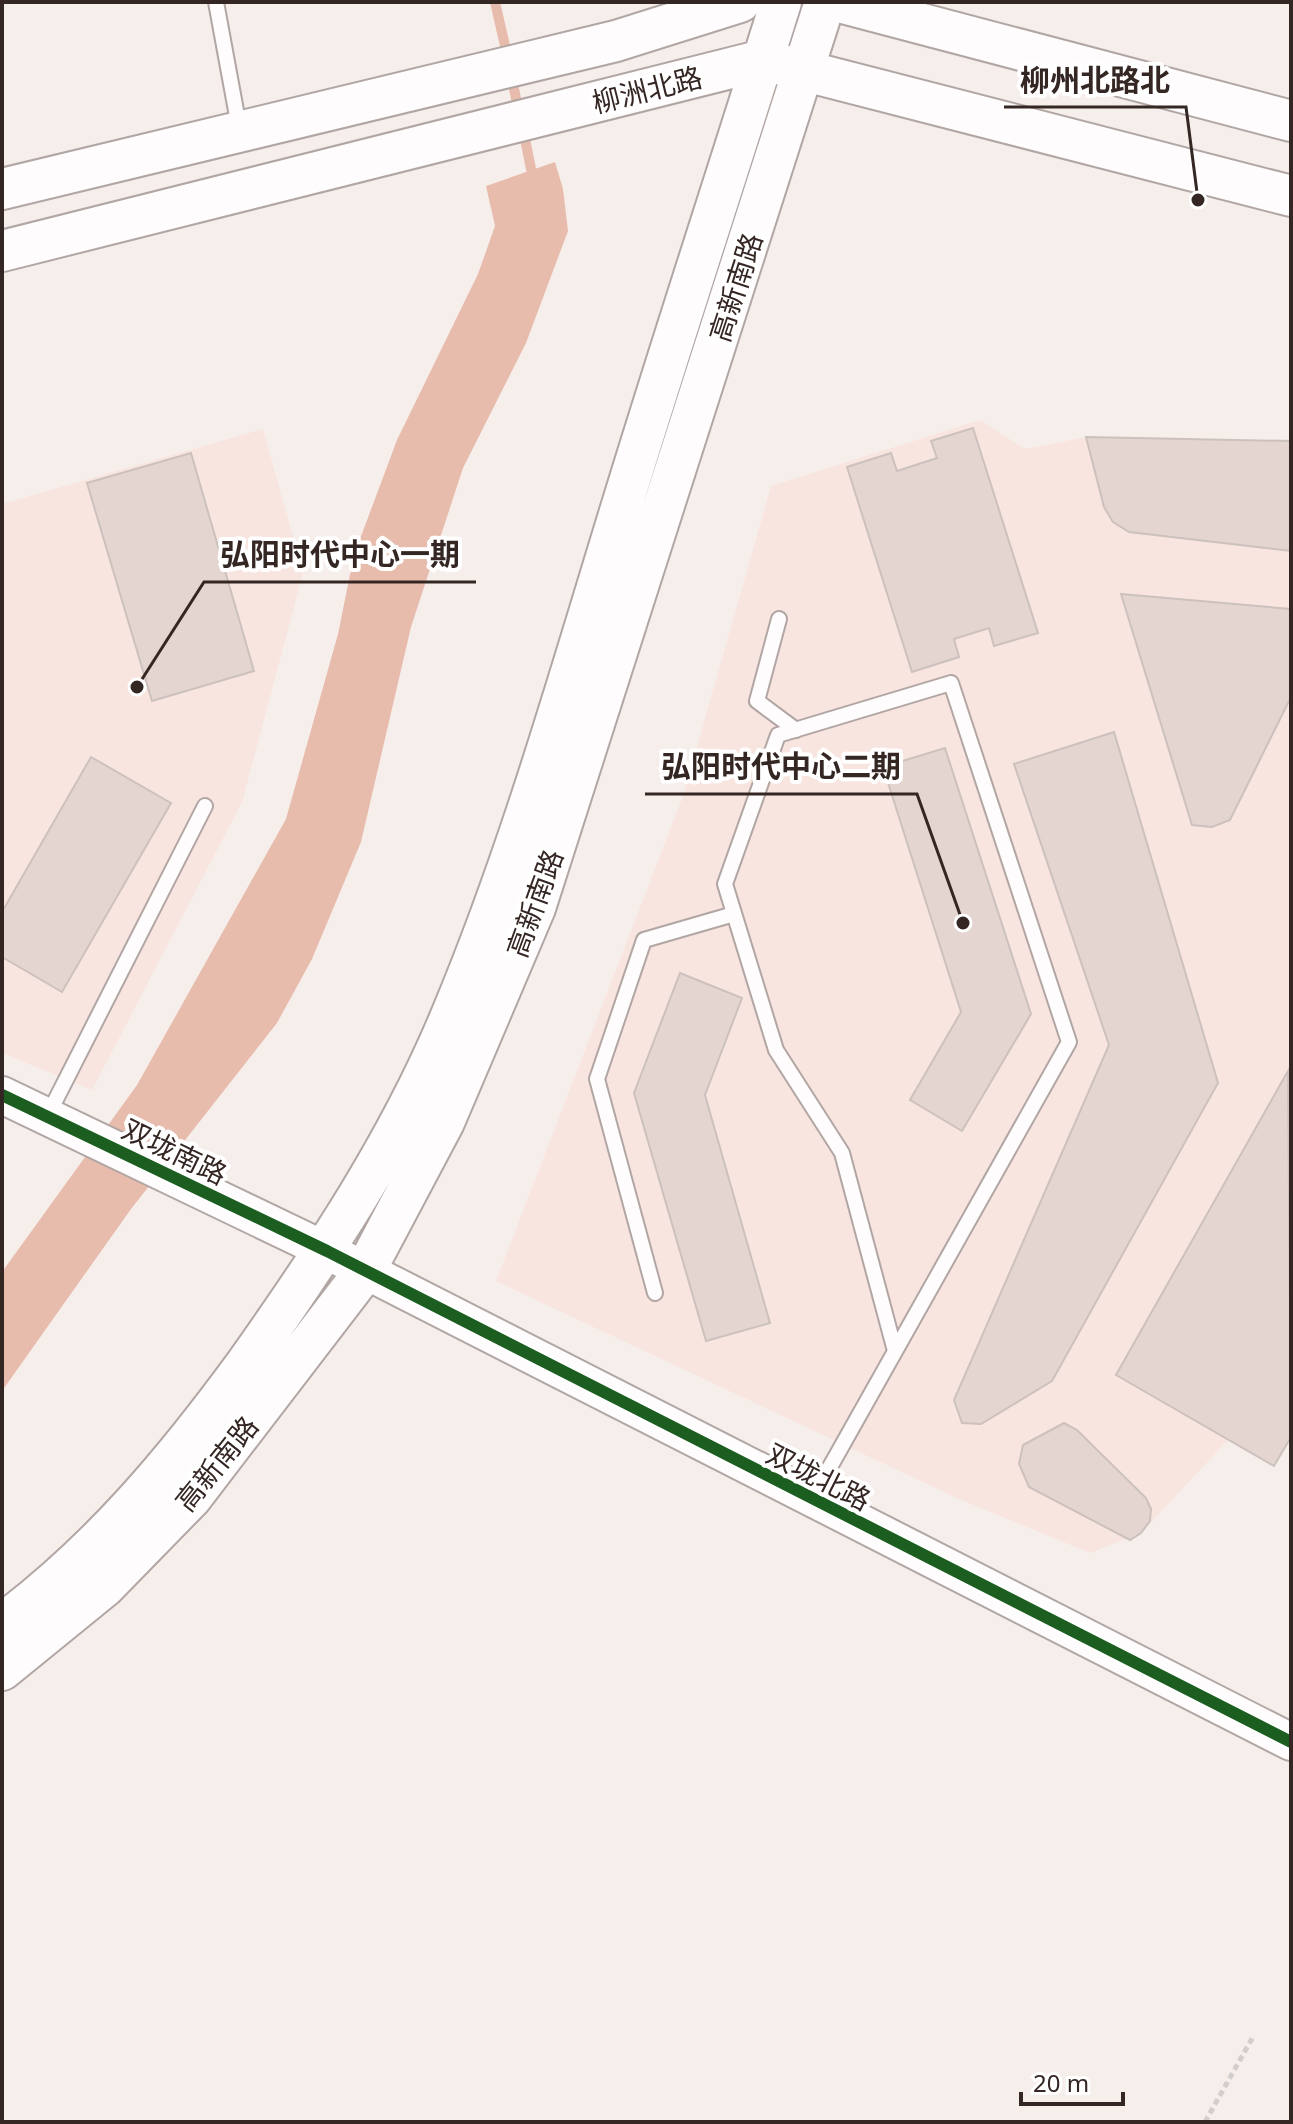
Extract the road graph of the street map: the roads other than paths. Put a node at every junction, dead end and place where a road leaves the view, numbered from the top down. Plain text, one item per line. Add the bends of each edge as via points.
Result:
1 (216, 2) edge
2 (740, 2) edge
3 (781, 2) edge
4 (825, 2) edge
5 (839, 2) edge
6 (763, 60) junction
7 (804, 71) junction
8 (1291, 121) edge
9 (240, 132) junction
10 (2, 189) edge
11 (1291, 196) edge
12 (2, 251) edge
13 (779, 619) dead end
14 (796, 730) junction
15 (205, 806) dead end
16 (734, 914) junction
17 (2, 1095) edge
18 (58, 1120) junction
19 (327, 1251) junction
20 (365, 1271) junction
21 (655, 1293) dead end
22 (895, 1351) junction
23 (812, 1500) junction
24 (2, 1624) edge
25 (2, 1670) edge
26 (1291, 1742) edge

1 - 9 lane
2 - 9 main road, 柳洲北路 via 616,41
3 - 6 main road, 高新南路
4 - 7 main road, 高新南路
5 - 8 main road
6 - 7 main road, 柳洲北路
6 - 12 main road, 柳洲北路
6 - 19 main road, 高新南路 via 537,782 451,1018
7 - 11 main road, 柳洲北路
7 - 20 main road, 高新南路 via 535,908 444,1122
9 - 10 main road, 柳洲北路
13 - 14 lane via 757,701
14 - 16 lane via 778,735 725,884
14 - 22 lane via 951,683 1069,1042
15 - 18 lane
16 - 21 lane via 644,940 597,1079
16 - 22 lane via 776,1050 842,1153
17 - 18 street, 双垅南路
18 - 19 street, 双垅南路
19 - 20 street, 双垅北路
19 - 24 main road, 高新南路 via 201,1425 116,1525
20 - 23 street, 双垅北路
20 - 25 main road, 高新南路 via 191,1498 104,1587
22 - 23 lane
23 - 26 street, 双垅北路

